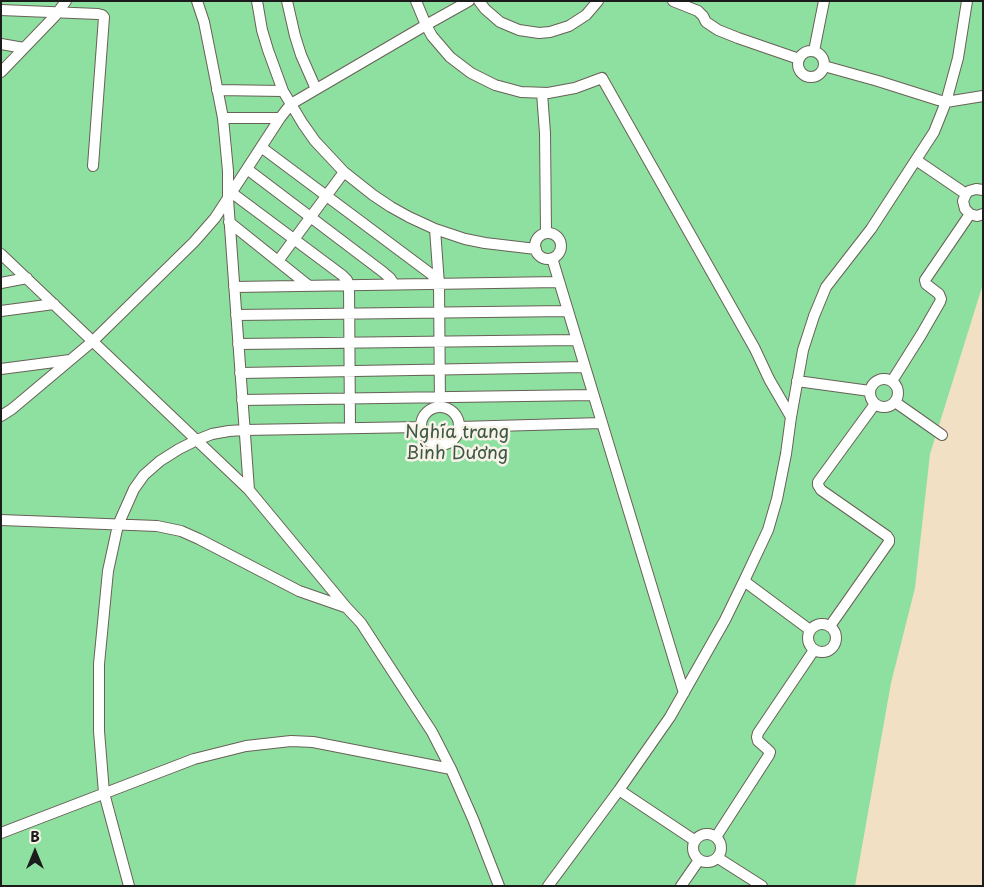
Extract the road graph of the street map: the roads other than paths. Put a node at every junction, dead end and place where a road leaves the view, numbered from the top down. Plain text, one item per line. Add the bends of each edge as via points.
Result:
1 (66, 1) edge
2 (196, 1) edge
3 (257, 1) edge
4 (287, 1) edge
5 (416, 1) edge
6 (469, 1) edge
7 (479, 1) edge
8 (598, 1) edge
9 (673, 1) edge
10 (824, 1) edge
11 (967, 1) edge
12 (1, 10) edge
13 (58, 12) junction
14 (426, 25) junction
15 (1, 44) edge
16 (24, 48) junction
17 (814, 51) junction
18 (799, 59) junction
19 (824, 66) junction
20 (1, 72) edge
21 (316, 89) junction
22 (218, 90) junction
23 (283, 91) junction
24 (542, 93) junction
25 (983, 96) edge
26 (946, 102) junction
27 (291, 104) junction
28 (223, 118) junction
29 (280, 118) junction
30 (261, 147) junction
31 (916, 160) junction
32 (93, 166) dead end
33 (247, 169) junction
34 (344, 172) junction
35 (983, 190) edge
36 (966, 194) junction
37 (230, 196) junction
38 (327, 196) junction
39 (970, 214) junction
40 (983, 214) edge
41 (310, 217) junction
42 (229, 222) junction
43 (436, 229) junction
44 (546, 233) junction
45 (294, 239) junction
46 (536, 249) junction
47 (1, 254) edge
48 (552, 258) junction
49 (278, 261) junction
50 (27, 278) junction
51 (559, 282) junction
52 (1, 284) edge
53 (394, 284) junction
54 (439, 284) junction
55 (349, 285) junction
56 (309, 286) junction
57 (234, 287) junction
58 (54, 304) junction
59 (1, 311) edge
60 (568, 311) junction
61 (439, 313) junction
62 (350, 314) junction
63 (236, 316) junction
64 (577, 340) junction
65 (93, 341) junction
66 (440, 342) junction
67 (350, 343) junction
68 (238, 344) junction
69 (70, 360) junction
70 (585, 367) junction
71 (1, 369) edge
72 (440, 369) junction
73 (350, 370) junction
74 (240, 373) junction
75 (798, 381) junction
76 (892, 381) junction
77 (870, 391) junction
78 (594, 395) junction
79 (350, 398) junction
80 (242, 400) junction
81 (440, 402) junction
82 (895, 402) junction
83 (876, 404) junction
84 (12, 409) junction
85 (1, 411) edge
86 (1, 416) edge
87 (791, 417) junction
88 (602, 423) junction
89 (421, 427) junction
90 (459, 427) junction
91 (350, 428) junction
92 (244, 430) junction
93 (942, 435) dead end
94 (197, 440) junction
95 (249, 490) junction
96 (1, 520) edge
97 (118, 525) junction
98 (744, 581) junction
99 (346, 607) junction
100 (830, 626) junction
101 (810, 630) junction
102 (814, 650) junction
103 (684, 692) junction
104 (451, 768) junction
105 (619, 790) junction
106 (104, 793) junction
107 (1, 833) edge
108 (716, 837) junction
109 (694, 840) junction
110 (718, 858) junction
111 (699, 860) junction
112 (129, 886) edge
113 (499, 886) edge
114 (548, 886) edge
115 (681, 886) edge
116 (762, 886) edge

1 - 13 lane
2 - 22 lane via 204,22
3 - 23 lane via 262,30
4 - 21 lane via 301,55
5 - 14 lane
6 - 14 lane
7 - 8 lane via 500,22 519,30 539,33 569,26 586,15
9 - 18 lane via 698,11 718,30
10 - 17 lane
11 - 26 lane via 958,58
12 - 13 lane
13 - 16 lane
13 - 32 lane via 104,17
14 - 21 lane
14 - 24 lane via 450,57 471,73 508,89
15 - 16 lane
16 - 20 lane
17 - 18 lane via 805,52
17 - 19 lane via 823,58
18 - 19 lane via 799,69 808,77 820,74
19 - 26 lane
21 - 27 lane
22 - 23 lane
22 - 28 lane
23 - 27 lane
24 - 44 lane
24 - 87 lane via 575,88 602,78
25 - 26 lane
26 - 31 lane via 934,132
27 - 29 lane
27 - 34 lane via 315,141
28 - 29 lane
28 - 37 lane
29 - 30 lane
30 - 33 lane
30 - 38 lane
31 - 36 lane
31 - 75 lane via 871,229 826,288 803,350
33 - 37 lane
33 - 41 lane
34 - 38 lane
34 - 43 lane via 391,207
35 - 36 lane via 976,189
36 - 39 lane via 963,205
37 - 42 lane
37 - 45 lane
37 - 65 lane via 194,242
38 - 41 lane
38 - 54 lane via 431,274
39 - 40 lane
39 - 76 lane via 925,280 941,296 940,302
41 - 45 lane
41 - 53 lane via 383,272
42 - 49 lane
42 - 57 lane
43 - 46 lane via 465,239
43 - 54 lane
44 - 46 lane via 537,240
44 - 48 lane via 554,234 561,244 560,252
45 - 49 lane
45 - 55 lane via 342,274
46 - 48 lane via 541,257
47 - 50 lane
48 - 51 lane
49 - 56 lane
50 - 52 lane
50 - 58 lane
51 - 54 lane
51 - 60 lane
53 - 54 lane
53 - 55 lane
54 - 61 lane
55 - 56 lane
55 - 62 lane
56 - 57 lane
57 - 63 lane
58 - 59 lane
58 - 65 lane
60 - 61 lane
60 - 64 lane
61 - 62 lane
61 - 66 lane
62 - 63 lane
62 - 67 lane
63 - 68 lane
64 - 66 lane
64 - 70 lane
65 - 69 lane
65 - 94 lane
66 - 67 lane
66 - 72 lane
67 - 68 lane
67 - 73 lane
68 - 74 lane
69 - 71 lane
69 - 84 lane
70 - 72 lane
70 - 78 lane
72 - 73 lane
72 - 81 lane
73 - 74 lane
73 - 79 lane
74 - 80 lane
75 - 77 lane
75 - 87 lane
76 - 77 lane via 880,379 872,384
76 - 82 lane via 898,393
77 - 83 lane
78 - 81 lane
78 - 88 lane
79 - 80 lane
79 - 81 lane
79 - 91 lane
80 - 92 lane
81 - 89 lane via 426,413
81 - 90 lane via 453,413
82 - 83 lane via 884,407
82 - 93 lane
83 - 100 lane via 818,482 821,490 889,539
84 - 85 lane
84 - 86 lane
87 - 98 lane via 777,499 768,530
88 - 90 lane
88 - 103 lane
89 - 90 lane via 425,438 440,445 451,441
89 - 91 lane
91 - 92 lane
92 - 94 lane via 212,434
92 - 95 lane
94 - 95 lane
94 - 97 lane via 144,474
95 - 99 lane
96 - 97 lane
97 - 99 lane via 156,526 181,531 300,591
97 - 106 lane via 108,571 99,664 99,731
98 - 101 lane
98 - 103 lane
99 - 104 lane via 432,732
100 - 101 lane via 818,624
100 - 102 lane via 836,634 834,646 827,652
101 - 102 lane via 808,638
102 - 108 lane via 758,733 758,741 767,748 769,755
103 - 105 lane
104 - 106 lane via 314,742 291,741 246,746 194,759
104 - 113 lane
105 - 109 lane
105 - 114 lane
106 - 107 lane
106 - 112 lane
108 - 109 lane via 702,834
108 - 110 lane via 721,843
109 - 111 lane via 692,848
110 - 111 lane via 711,862
110 - 116 lane
111 - 115 lane

